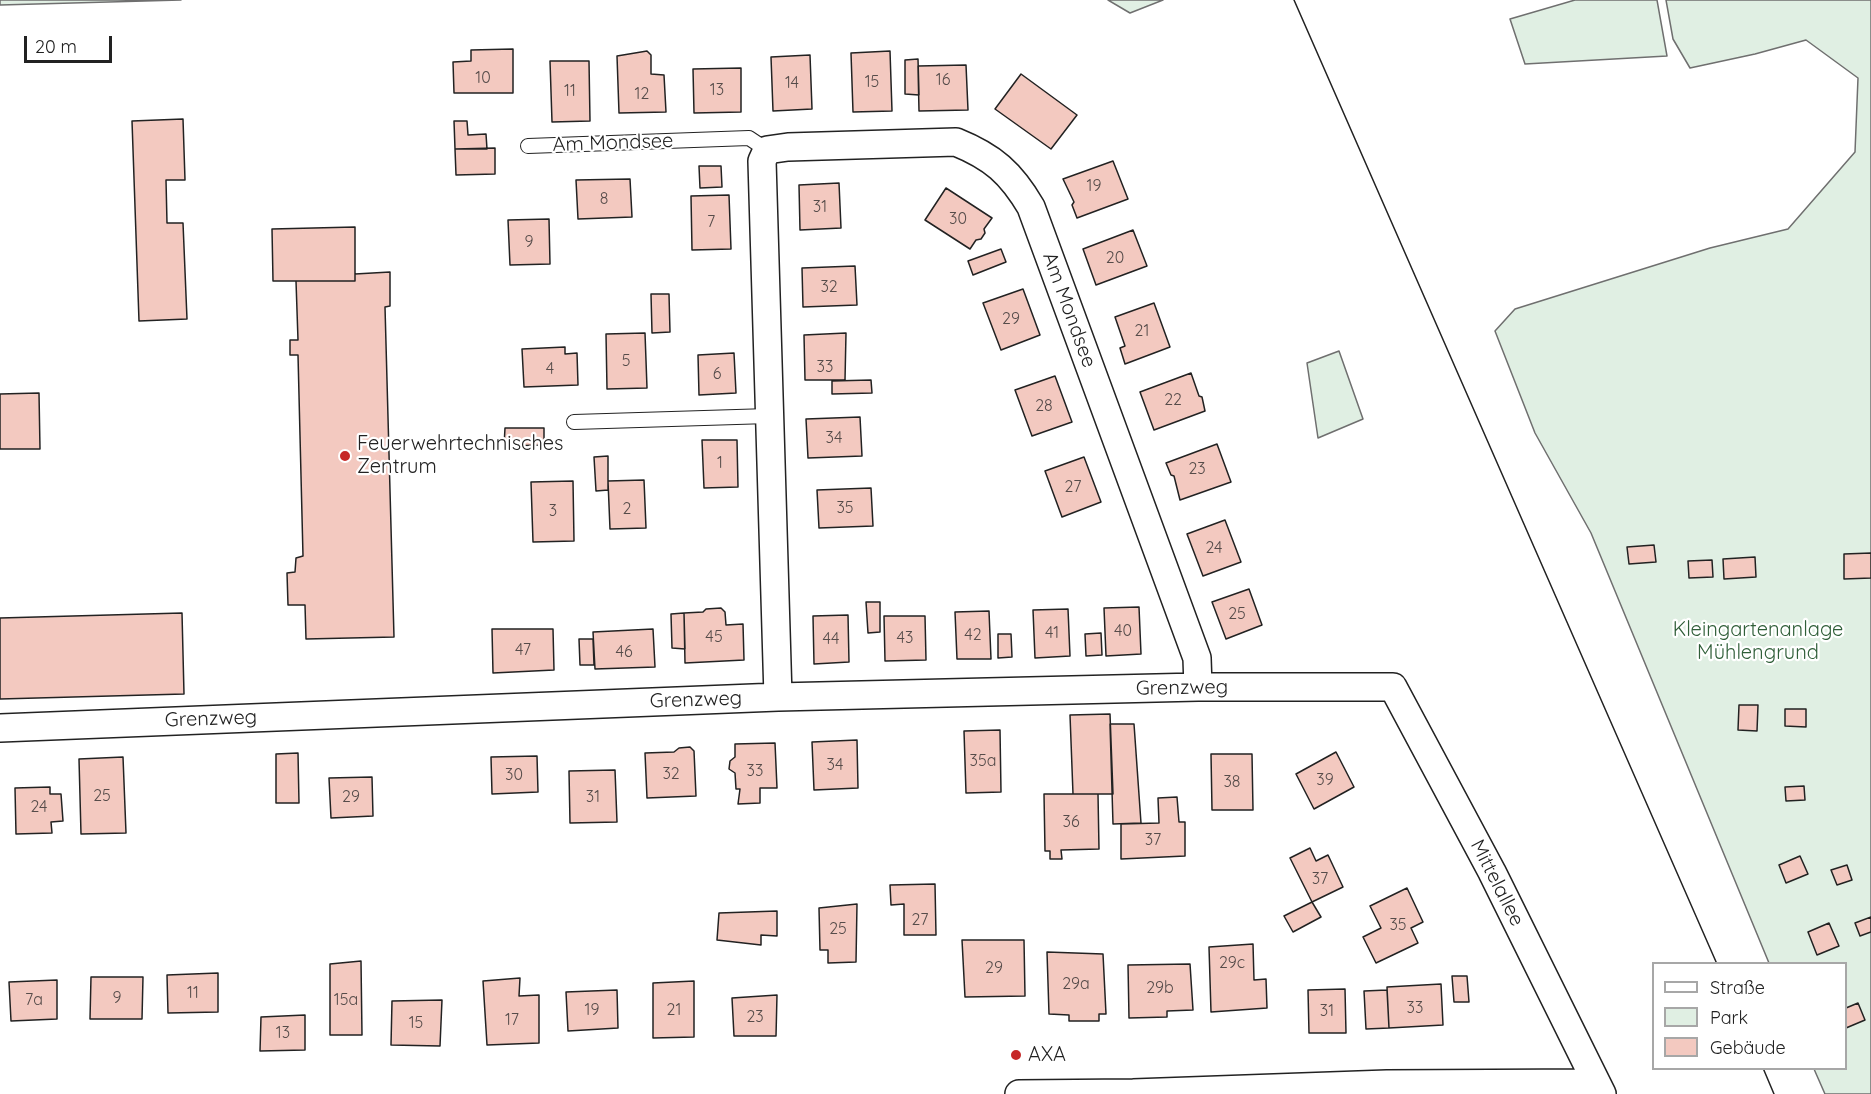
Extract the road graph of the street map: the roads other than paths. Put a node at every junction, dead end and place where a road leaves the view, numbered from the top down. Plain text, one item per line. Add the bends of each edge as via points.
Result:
1 (528, 146) dead end
2 (767, 150) junction
3 (769, 416) junction
4 (574, 422) dead end
5 (1198, 687) junction
6 (1393, 687) joint
7 (778, 697) junction
8 (0, 728) edge
9 (1599, 1088) edge
10 (1019, 1094) edge

1 - 2 lane, Am Mondsee via 749,138
2 - 3 street via 762,162
2 - 5 street, Am Mondsee via 957,142 980,152 1018,184 1031,207 1197,658
3 - 4 lane
3 - 7 street
5 - 6 street, Grenzweg
5 - 7 street, Grenzweg
6 - 9 street, Mittelallee via 1492,872
7 - 8 street, Grenzweg
9 - 10 street, Mittelallee via 1387,1084

